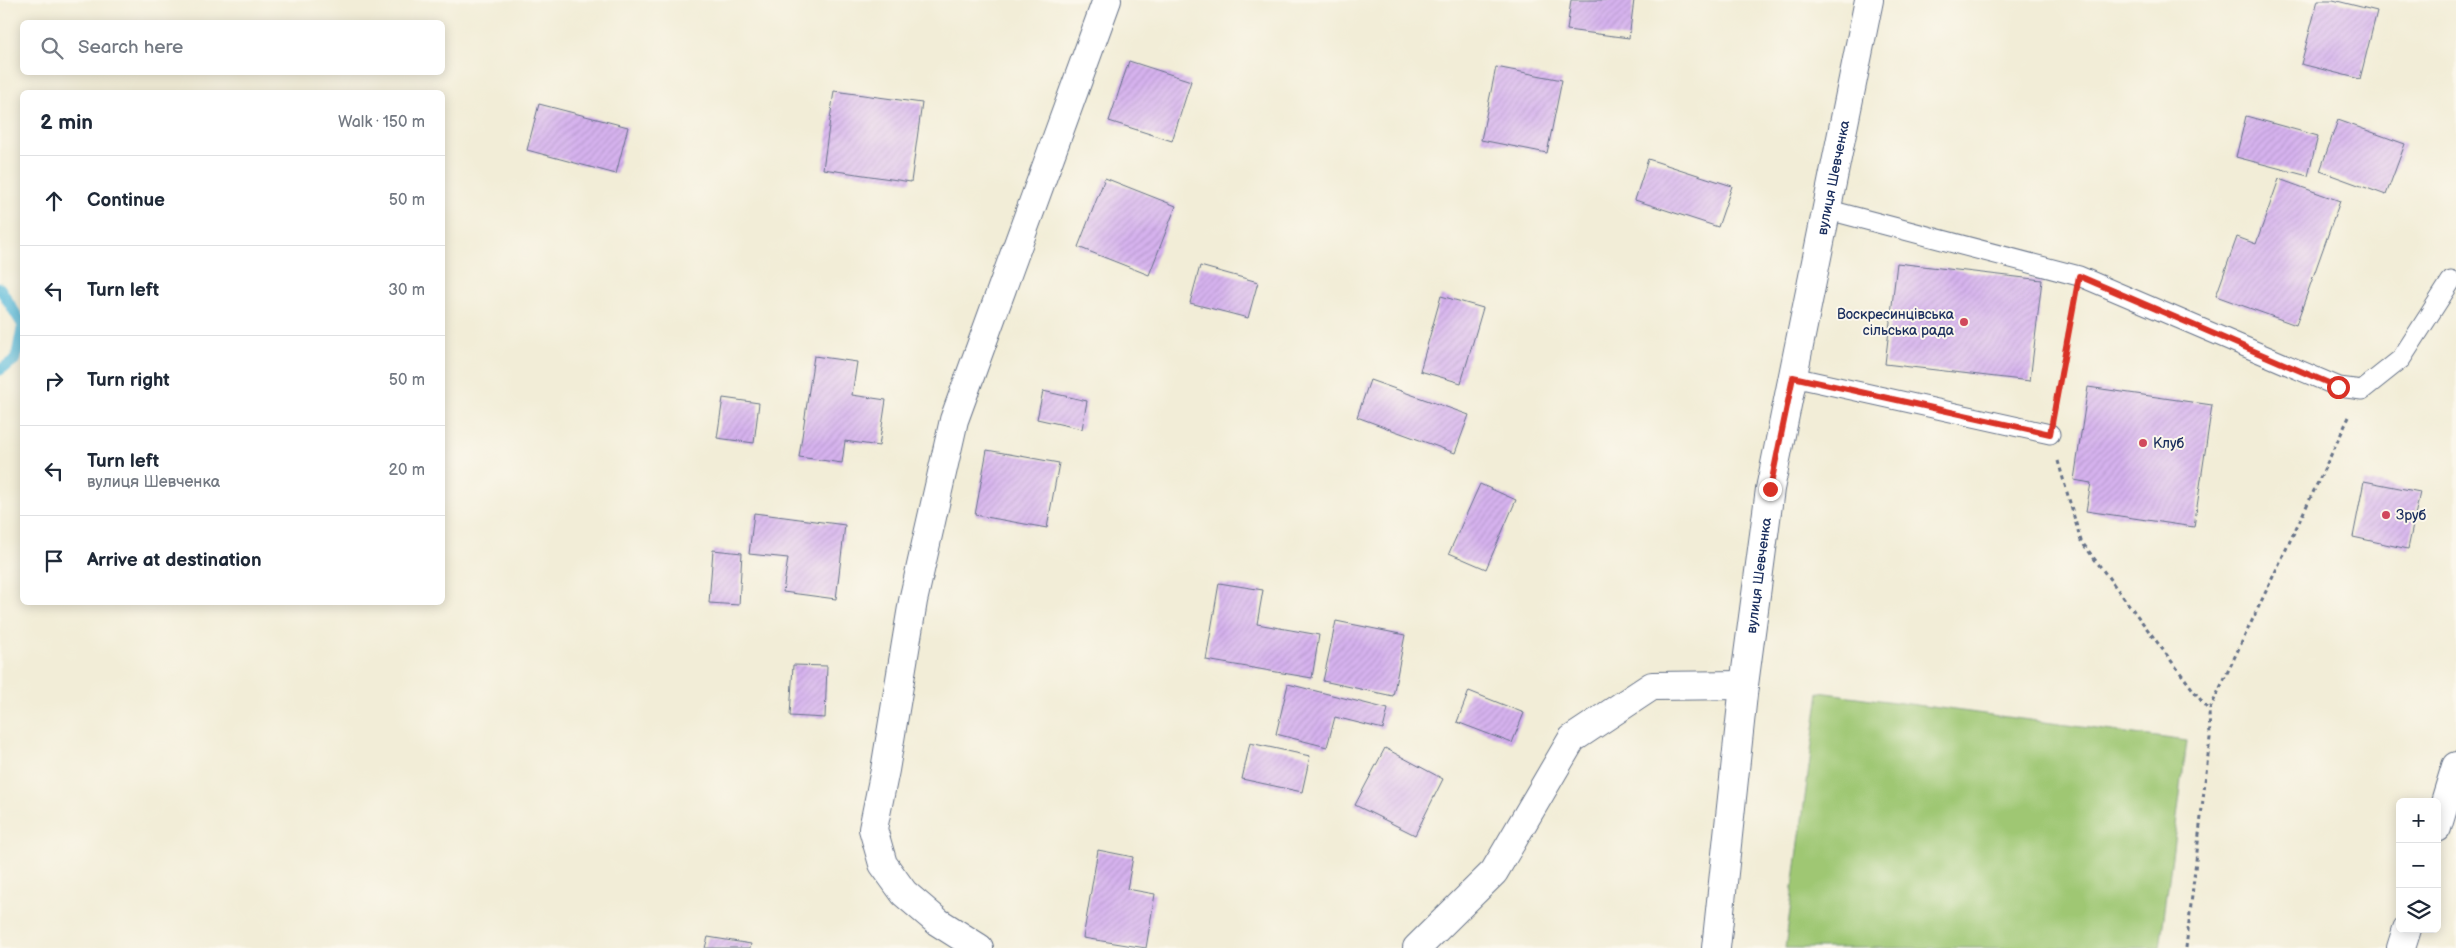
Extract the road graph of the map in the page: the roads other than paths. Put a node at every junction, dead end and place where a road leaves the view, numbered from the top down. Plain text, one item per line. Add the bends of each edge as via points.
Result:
1 (1107, 0) edge
2 (1869, 0) edge
3 (1826, 209) junction
4 (2451, 281) dead end
5 (1793, 377) junction
6 (2050, 434) road end
7 (1744, 685) junction
8 (2456, 766) edge
9 (2441, 815) edge
10 (2406, 933) edge
11 (979, 948) edge
12 (1417, 948) edge
13 (1716, 948) edge
14 (2401, 948) edge

1 - 11 street via 954,420 913,601 873,829 883,864 904,893 938,922
2 - 3 street, вулиця Шевченка
3 - 4 lane via 2079,276 2338,387 2362,390 2401,359
3 - 5 street, вулиця Шевченка
5 - 6 lane
5 - 7 street, вулиця Шевченка via 1770,489
7 - 12 street via 1652,686 1572,739 1494,872
7 - 13 street, вулиця Шевченка
8 - 9 street
10 - 14 street

